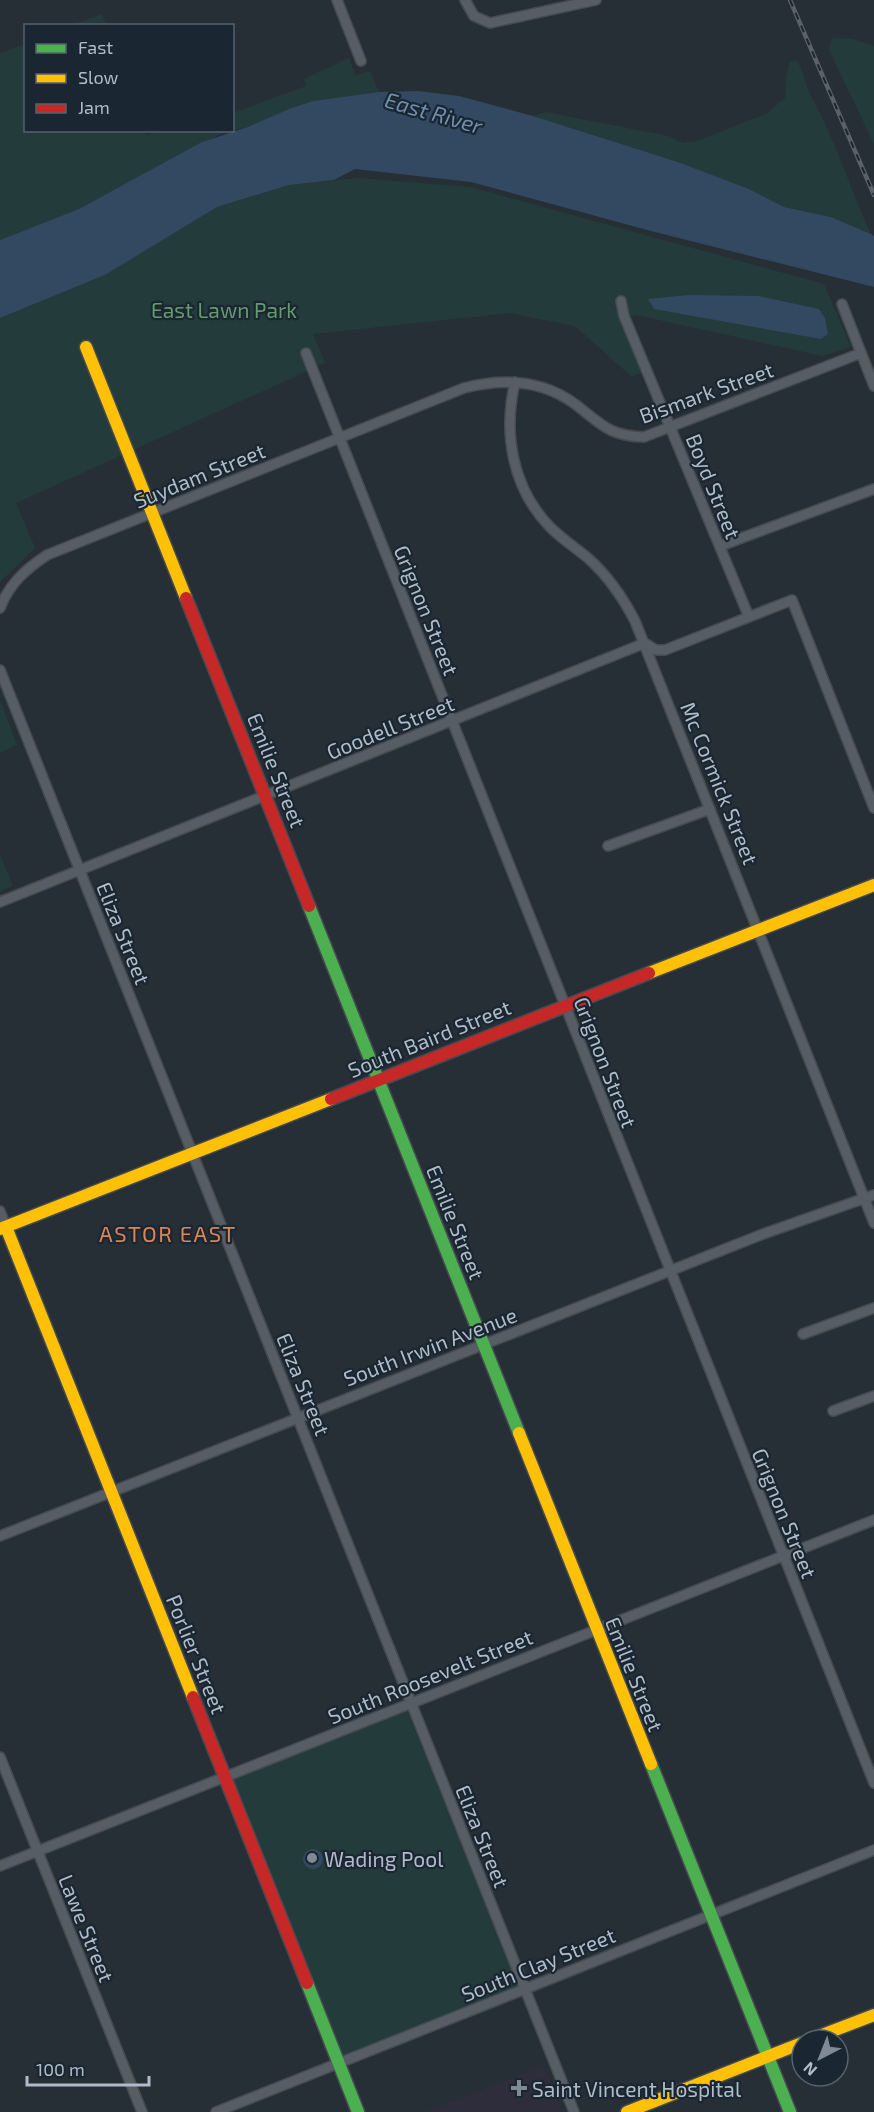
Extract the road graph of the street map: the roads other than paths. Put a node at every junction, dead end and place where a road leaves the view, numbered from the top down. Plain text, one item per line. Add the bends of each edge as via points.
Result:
1 (337, 0) edge
2 (465, 0) edge
3 (596, 0) edge
4 (361, 61) dead end
5 (621, 301) dead end
6 (843, 304) dead end
7 (86, 347) dead end
8 (861, 352) junction
9 (306, 353) dead end
10 (515, 382) junction
11 (874, 386) edge
12 (432, 402) joint
13 (671, 428) junction
14 (339, 439) junction
15 (874, 489) edge
16 (153, 513) junction
17 (720, 546) junction
18 (0, 608) edge
19 (749, 617) junction
20 (645, 643) junction
21 (0, 670) edge
22 (452, 722) junction
23 (266, 796) junction
24 (710, 808) junction
25 (874, 808) edge
26 (609, 846) dead end
27 (80, 870) junction
28 (874, 885) edge
29 (0, 902) edge
30 (759, 931) junction
31 (565, 1005) junction
32 (378, 1079) junction
33 (192, 1153) junction
34 (874, 1195) edge
35 (864, 1199) junction
36 (0, 1211) edge
37 (874, 1223) edge
38 (3, 1228) edge
39 (669, 1273) junction
40 (874, 1308) edge
41 (803, 1334) dead end
42 (484, 1344) junction
43 (874, 1396) edge
44 (833, 1411) dead end
45 (298, 1418) junction
46 (111, 1492) junction
47 (874, 1520) edge
48 (0, 1536) edge
49 (783, 1556) junction
50 (596, 1630) junction
51 (411, 1703) junction
52 (0, 1757) edge
53 (225, 1776) junction
54 (874, 1783) edge
55 (874, 1850) edge
56 (37, 1851) junction
57 (0, 1866) edge
58 (711, 1915) junction
59 (525, 1989) junction
60 (874, 2015) edge
61 (840, 2028) edge
62 (790, 2047) edge
63 (767, 2056) junction
64 (339, 2062) junction
65 (142, 2112) edge
66 (216, 2112) edge
67 (358, 2112) edge
68 (574, 2112) edge
69 (627, 2112) edge
70 (790, 2112) edge

1 - 4 street
2 - 3 street via 477,19 496,22
5 - 13 street, Boyd Street
6 - 8 street
7 - 16 street, Emilie Street
8 - 11 street
8 - 13 street, Bismark Street
9 - 14 street, Grignon Street
10 - 12 street, Bismark Street via 483,383
10 - 13 street, Bismark Street via 562,396 619,435 644,436
10 - 20 street, Mc Cormick Street via 510,438 521,483 548,525 590,560 616,589
12 - 14 street, Suydam Street
13 - 17 street, Boyd Street
14 - 16 street, Suydam Street
14 - 22 street, Grignon Street
15 - 17 street
16 - 18 street, Suydam Street via 47,555 15,581
16 - 23 street, Emilie Street
17 - 19 street, Boyd Street
19 - 20 street via 664,650
19 - 25 street via 792,600
20 - 22 street, Goodell Street
20 - 24 street, Mc Cormick Street
21 - 27 street, Eliza Street
22 - 23 street, Goodell Street
22 - 31 street, Grignon Street
23 - 27 street, Goodell Street
23 - 32 street, Emilie Street
24 - 26 street
24 - 30 street, Mc Cormick Street
27 - 29 street, Goodell Street
27 - 33 street, Eliza Street
28 - 30 street, South Baird Street
30 - 31 street, South Baird Street
30 - 35 street, Mc Cormick Street
31 - 32 street, South Baird Street
31 - 39 street, Grignon Street
32 - 33 street, South Baird Street
32 - 42 street, Emilie Street
33 - 38 street, South Baird Street
33 - 45 street, Eliza Street
34 - 35 street, South Irwin Avenue
35 - 37 street, Mc Cormick Street
35 - 39 street, South Irwin Avenue via 763,1234
36 - 38 street, Porlier Street
38 - 46 street, Porlier Street
39 - 42 street, South Irwin Avenue
39 - 49 street, Grignon Street
40 - 41 street
42 - 45 street, South Irwin Avenue
42 - 50 street, Emilie Street
43 - 44 street
45 - 46 street, South Irwin Avenue
45 - 51 street, Eliza Street
46 - 48 street, South Irwin Avenue
46 - 53 street, Porlier Street
47 - 49 street, South Roosevelt Street
49 - 50 street, South Roosevelt Street
49 - 54 street, Grignon Street
50 - 51 street, South Roosevelt Street
50 - 58 street, Emilie Street
51 - 53 street, South Roosevelt Street
51 - 59 street, Eliza Street
52 - 56 street, Lawe Street
53 - 56 street, South Roosevelt Street
53 - 64 street, Porlier Street
55 - 58 street, South Clay Street
56 - 57 street, South Roosevelt Street
56 - 65 street, Lawe Street
58 - 59 street, South Clay Street
58 - 63 street, Emilie Street
59 - 64 street, South Clay Street
59 - 68 street, Eliza Street
60 - 61 street
62 - 63 street
63 - 69 street
63 - 70 street, Emilie Street
64 - 66 street, South Clay Street
64 - 67 street, Porlier Street

